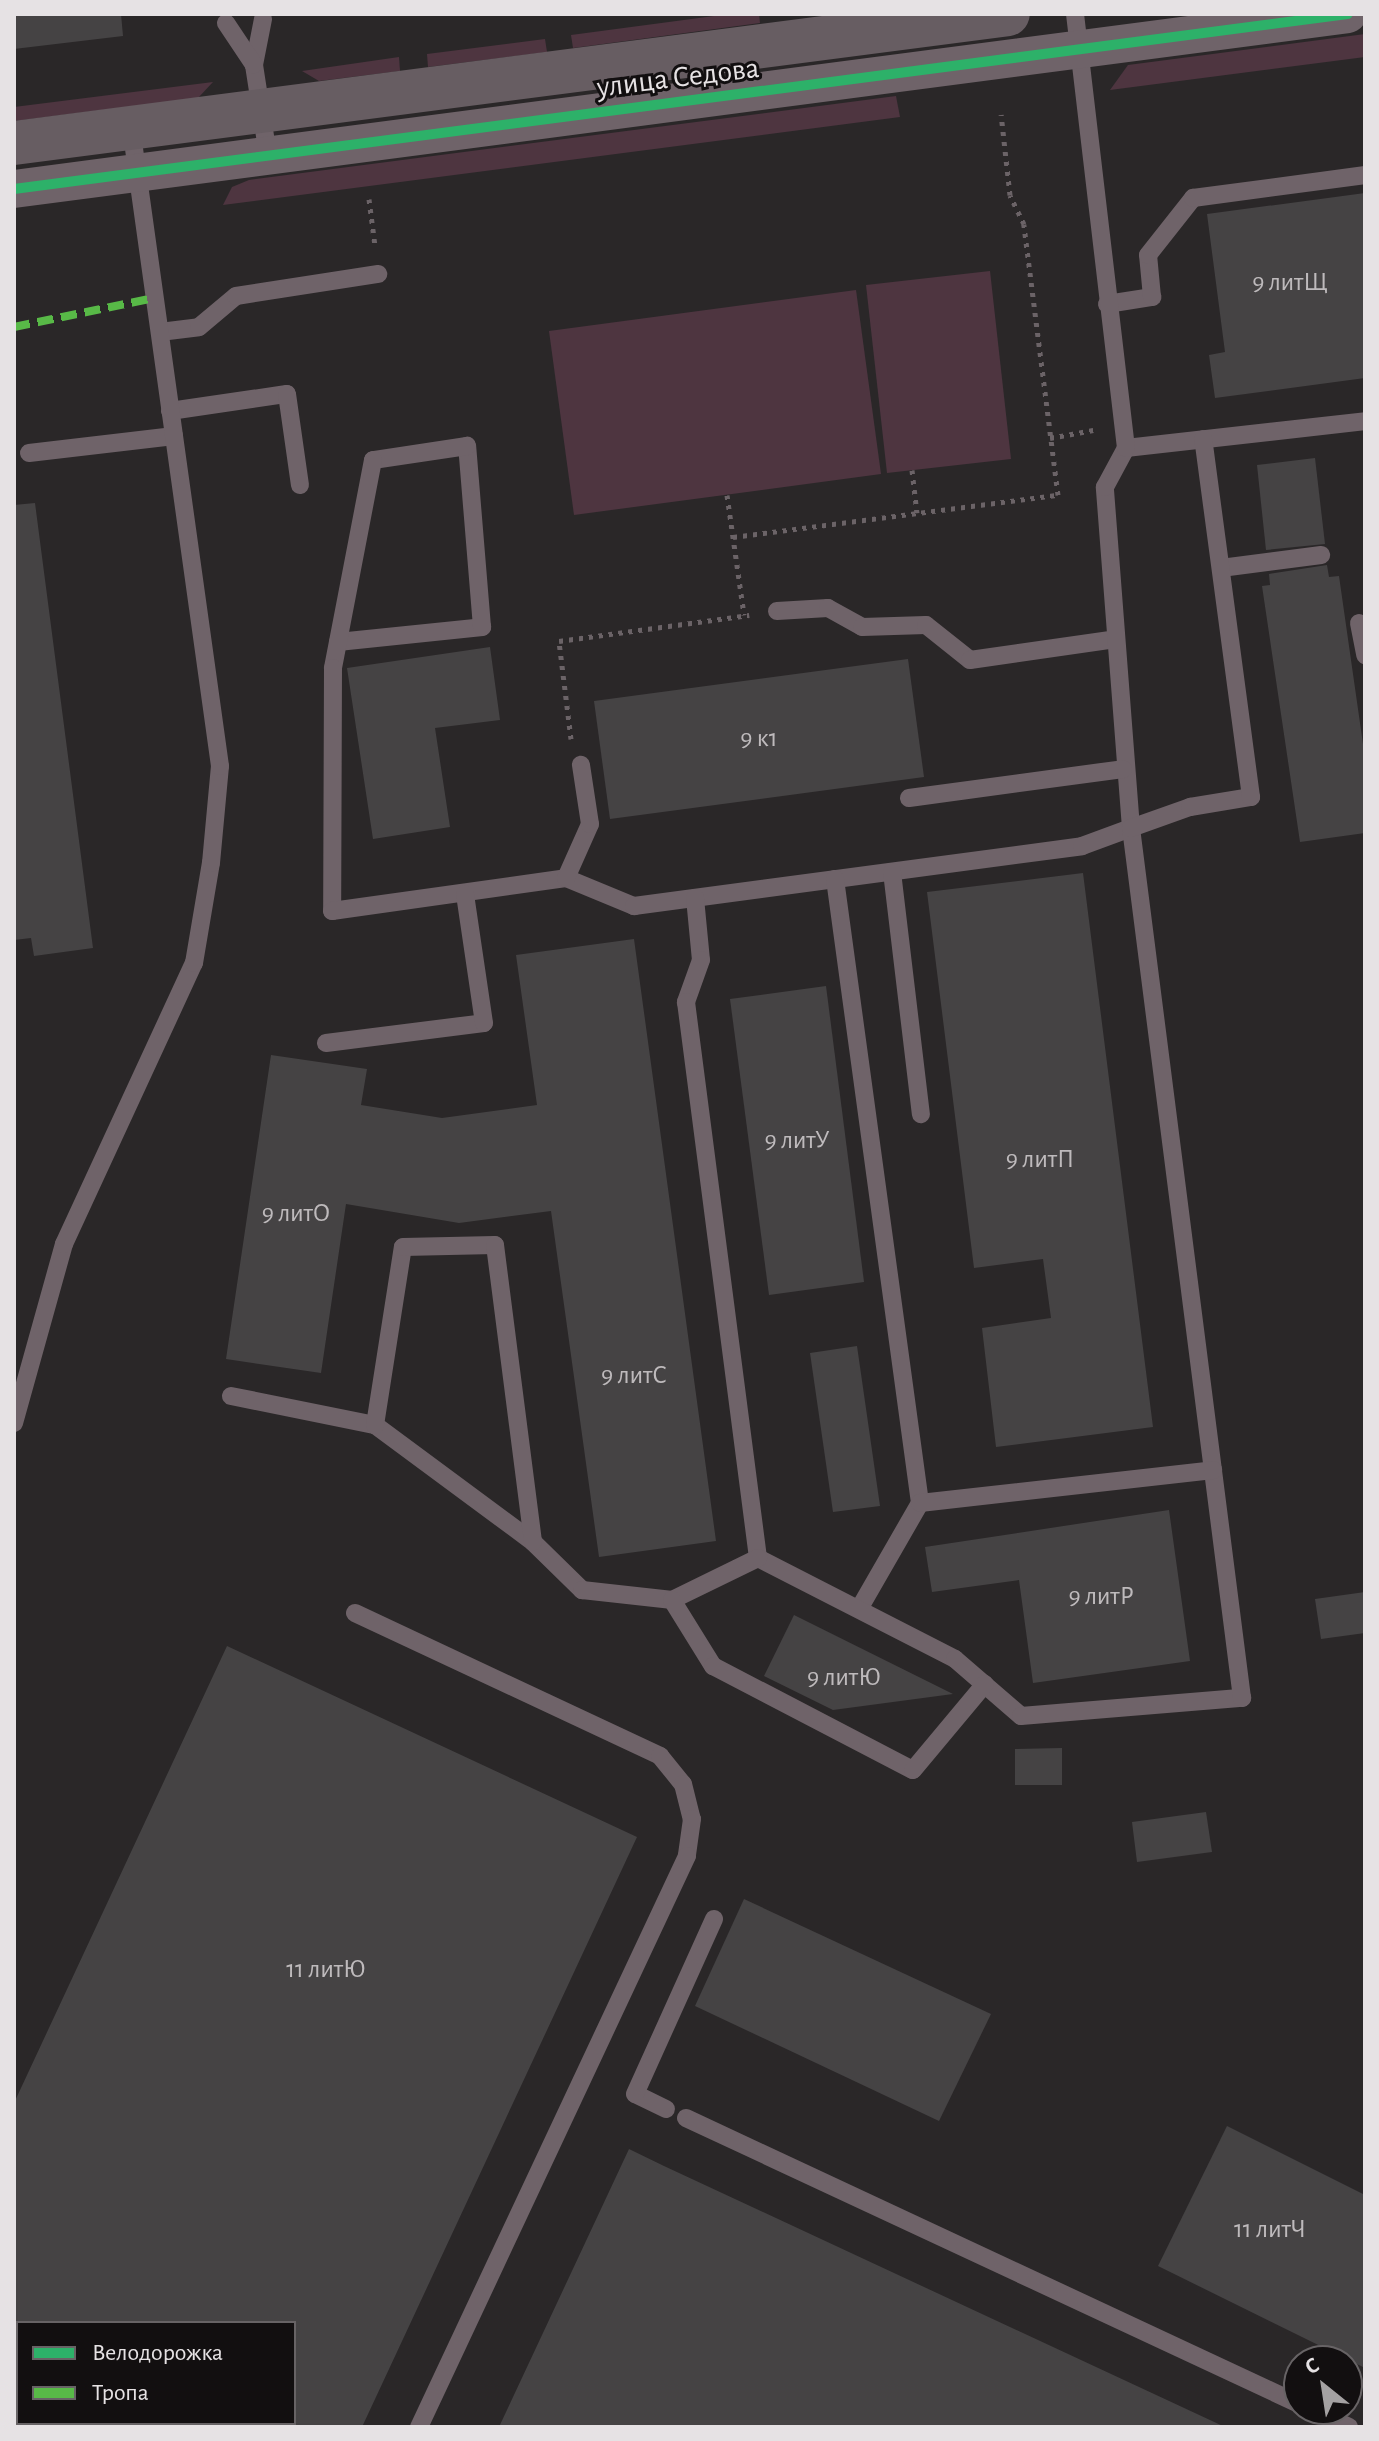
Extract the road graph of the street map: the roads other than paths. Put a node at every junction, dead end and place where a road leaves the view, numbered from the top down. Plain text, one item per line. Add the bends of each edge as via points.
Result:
1 (1008, 14) edge
2 (1348, 14) edge
3 (263, 19) dead end
4 (1244, 21) edge
5 (226, 23) dead end
6 (1076, 32) edge
7 (254, 65) junction
8 (261, 111) junction
9 (131, 127) junction
10 (14, 143) edge
11 (268, 155) junction
12 (137, 173) junction
13 (1365, 175) edge
14 (14, 189) edge
15 (378, 274) road end
16 (1107, 304) junction
17 (160, 332) junction
18 (170, 411) junction
19 (1365, 421) edge
20 (174, 436) junction
21 (1203, 439) junction
22 (1126, 448) junction
23 (29, 453) dead end
24 (300, 485) dead end
25 (1321, 555) dead end
26 (1221, 568) junction
27 (777, 611) road end
28 (1359, 623) dead end
29 (1115, 639) junction
30 (338, 642) junction
31 (1365, 655) edge
32 (581, 765) road end
33 (1123, 769) junction
34 (909, 798) dead end
35 (1131, 828) junction
36 (892, 872) junction
37 (566, 878) junction
38 (835, 879) junction
39 (465, 894) junction
40 (695, 898) junction
41 (326, 1043) dead end
42 (921, 1114) dead end
43 (231, 1396) dead end
44 (14, 1423) edge
45 (375, 1425) junction
46 (1213, 1470) junction
47 (920, 1503) junction
48 (533, 1542) junction
49 (758, 1558) junction
50 (672, 1600) junction
51 (859, 1609) junction
52 (355, 1613) dead end
53 (985, 1684) junction
54 (714, 1919) dead end
55 (666, 2109) dead end
56 (686, 2118) dead end
57 (1283, 2397) edge
58 (419, 2427) edge

1 - 8 street, улица Седова
2 - 4 street, улица Седова
3 - 7 lane
4 - 6 street, улица Седова
5 - 7 lane
6 - 11 street, улица Седова
6 - 16 lane
7 - 8 lane
8 - 9 street, улица Седова
8 - 11 lane
9 - 10 street, улица Седова
9 - 12 lane
11 - 12 street, улица Седова
12 - 14 street, улица Седова
12 - 17 lane
13 - 16 lane via 1193,198 1148,255 1152,297
15 - 17 lane via 236,296 199,327
16 - 22 lane
17 - 18 lane
18 - 20 lane
18 - 24 lane via 287,394
19 - 21 lane
20 - 23 lane
20 - 44 lane via 220,766 211,863 194,963 64,1244
21 - 22 lane
21 - 26 lane
22 - 29 lane via 1105,487
25 - 26 lane
26 - 35 lane via 1251,797 1190,807
27 - 29 lane via 828,608 862,627 926,625 970,660
28 - 31 lane
29 - 33 lane
30 - 30 lane via 482,627 467,446 373,460
30 - 39 lane via 332,911
32 - 37 lane via 590,824
33 - 34 lane
33 - 35 lane
35 - 36 lane via 1082,846
35 - 46 lane
36 - 38 lane
36 - 42 lane
37 - 39 lane
37 - 40 lane via 634,906
38 - 40 lane
38 - 47 lane
39 - 41 lane via 484,1023
40 - 49 lane via 701,960 686,1002
43 - 45 lane
45 - 48 lane
45 - 48 lane via 403,1247 495,1245
46 - 47 lane
46 - 53 lane via 1242,1698 1021,1716
47 - 51 lane
48 - 50 lane via 582,1590
49 - 50 lane
49 - 51 lane
50 - 53 lane via 713,1666 913,1770
51 - 53 lane via 955,1659
52 - 58 lane via 660,1756 683,1784 692,1819 687,1856
54 - 55 lane via 635,2094
56 - 57 lane

